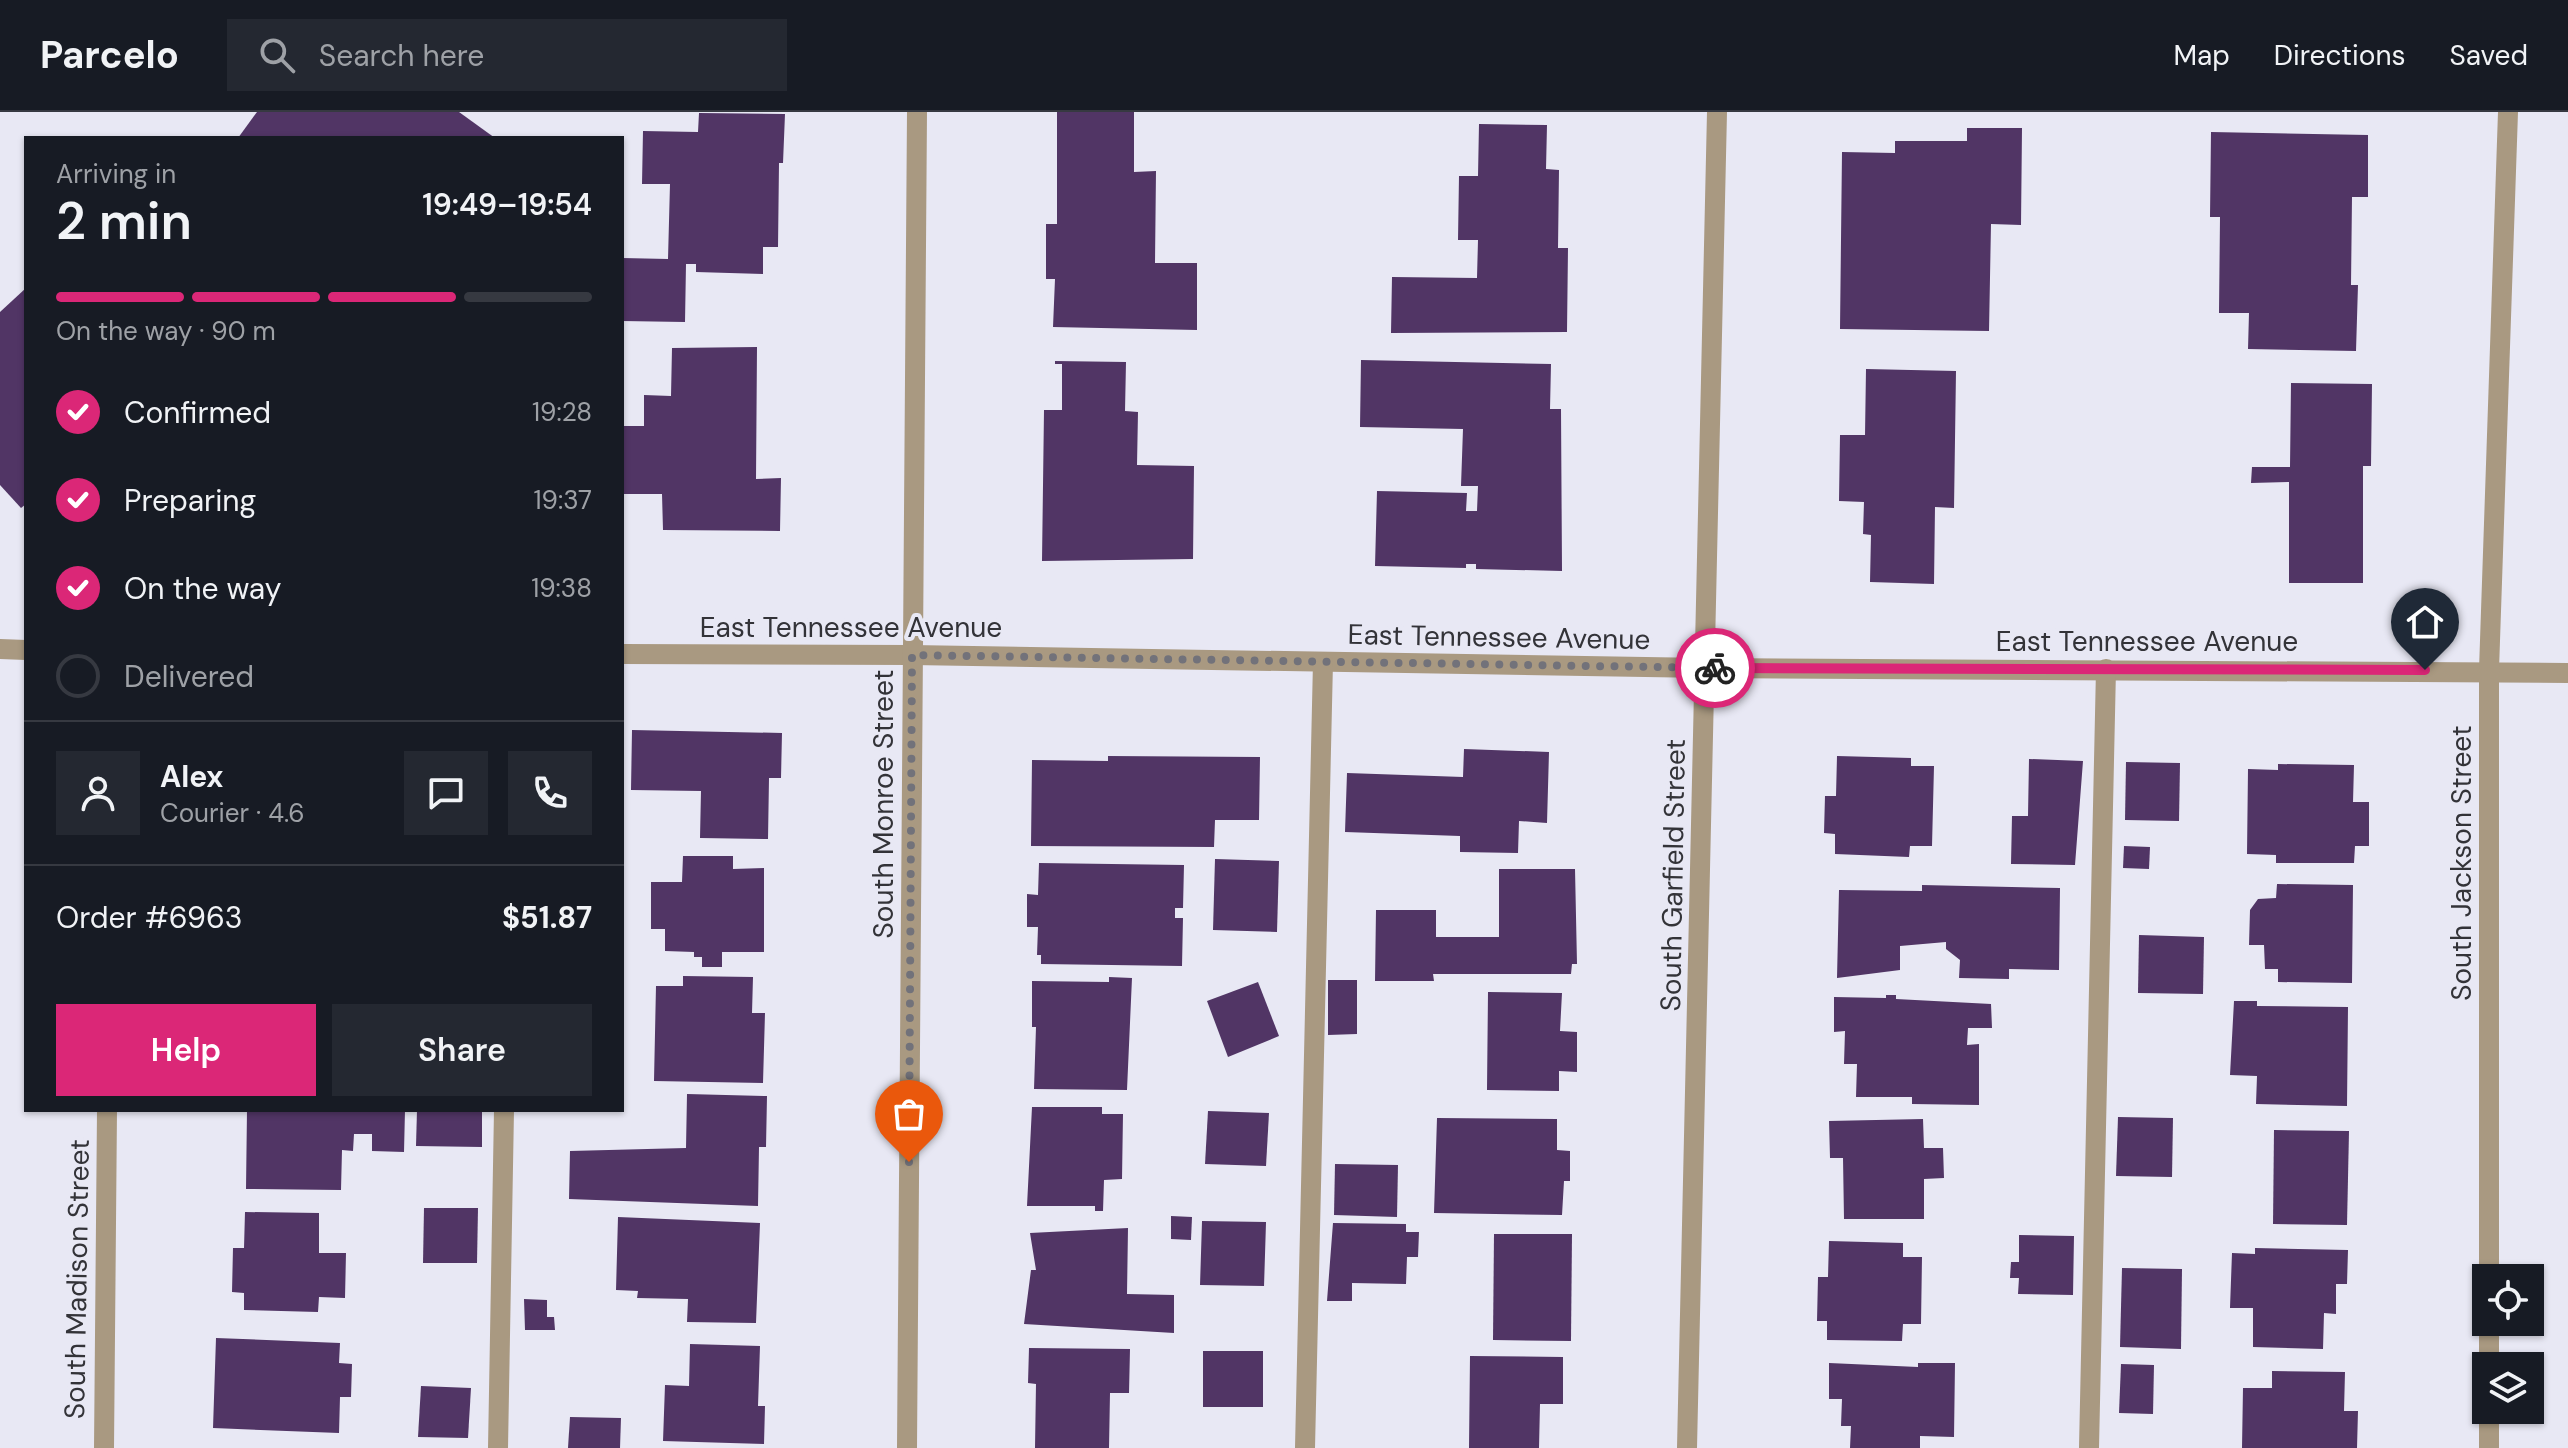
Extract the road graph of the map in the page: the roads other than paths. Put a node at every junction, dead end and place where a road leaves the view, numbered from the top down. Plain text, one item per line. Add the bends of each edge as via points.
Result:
1 (917, 112) edge
2 (1717, 112) edge
3 (2508, 112) edge
4 (0, 649) edge
5 (24, 650) edge
6 (624, 654) edge
7 (912, 655) junction
8 (1323, 662) junction
9 (1706, 668) junction
10 (2106, 669) junction
11 (2489, 670) junction
12 (2568, 673) edge
13 (107, 1112) edge
14 (504, 1112) edge
15 (2489, 1264) edge
16 (2489, 1424) edge
17 (104, 1448) edge
18 (498, 1448) edge
19 (907, 1448) edge
20 (1305, 1448) edge
21 (1687, 1448) edge
22 (2089, 1448) edge
23 (2489, 1448) edge

1 - 7 street, South Monroe Street
2 - 9 street, South Garfield Street
3 - 11 street, South Jackson Street
4 - 5 street
6 - 7 street, East Tennessee Avenue
7 - 8 street, East Tennessee Avenue
7 - 19 street, South Monroe Street
8 - 9 street, East Tennessee Avenue
8 - 20 street
9 - 10 street, East Tennessee Avenue
9 - 21 street, South Garfield Street
10 - 11 street, East Tennessee Avenue
10 - 22 street
11 - 12 street, East Tennessee Avenue
11 - 15 street, South Jackson Street
13 - 17 street, South Madison Street
14 - 18 street
16 - 23 street

